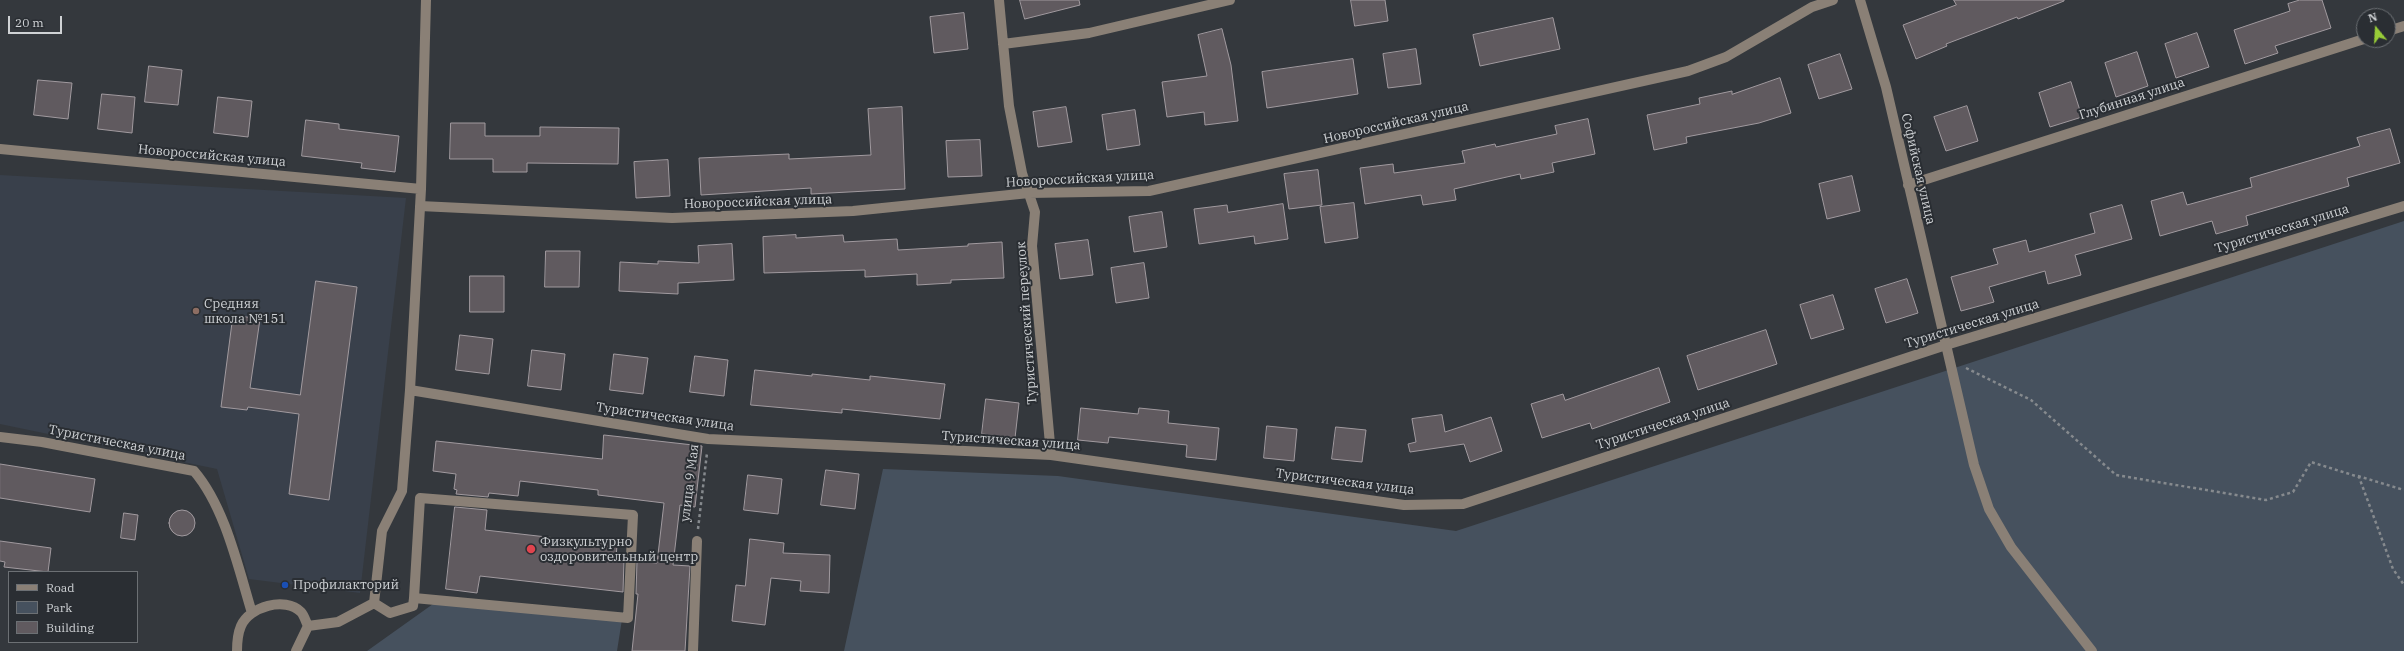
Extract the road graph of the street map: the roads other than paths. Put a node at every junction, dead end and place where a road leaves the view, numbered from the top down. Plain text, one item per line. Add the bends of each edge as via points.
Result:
1 (426, 0) edge
2 (999, 0) edge
3 (1230, 0) edge
4 (1833, 0) edge
5 (1860, 0) edge
6 (2356, 41) edge
7 (1003, 44) junction
8 (0, 149) edge
9 (1908, 185) junction
10 (421, 189) junction
11 (1029, 193) junction
12 (420, 206) junction
13 (2404, 206) edge
14 (1946, 345) junction
15 (410, 390) junction
16 (0, 437) edge
17 (1051, 455) junction
18 (697, 542) road end
19 (414, 598) junction
20 (374, 603) junction
21 (252, 613) junction
22 (308, 626) junction
23 (237, 651) edge
24 (296, 651) edge
25 (693, 651) edge
26 (2092, 651) edge

1 - 10 street
2 - 7 street, Туристический переулок
3 - 7 street via 1089,33
4 - 11 street, Новороссийская улица via 1812,7 1726,57 1688,71 1149,191
5 - 9 street, Софийская улица via 1886,87
6 - 9 street, Глубинная улица
7 - 11 street, Туристический переулок via 1009,106 1022,173
8 - 10 street, Новороссийская улица
9 - 14 street, Софийская улица
10 - 12 street
11 - 12 street, Новороссийская улица via 853,211 672,218
11 - 17 street, Туристический переулок via 1034,212 1032,246
12 - 15 street
13 - 14 street, Туристическая улица
14 - 17 street, Туристическая улица via 1463,504 1404,505
14 - 26 street, Софийская улица via 1974,465 1989,509 2011,547
15 - 17 street, Туристическая улица via 708,439
15 - 20 street via 402,491 382,531
16 - 21 street, Туристическая улица via 42,442 194,471 218,508
18 - 25 street, улица 9 Мая
19 - 19 street via 628,618 633,515 420,498
19 - 20 street via 413,606 390,613
20 - 22 street via 338,622
21 - 22 street via 268,606 286,605 301,612
21 - 23 street via 241,626
22 - 24 street

